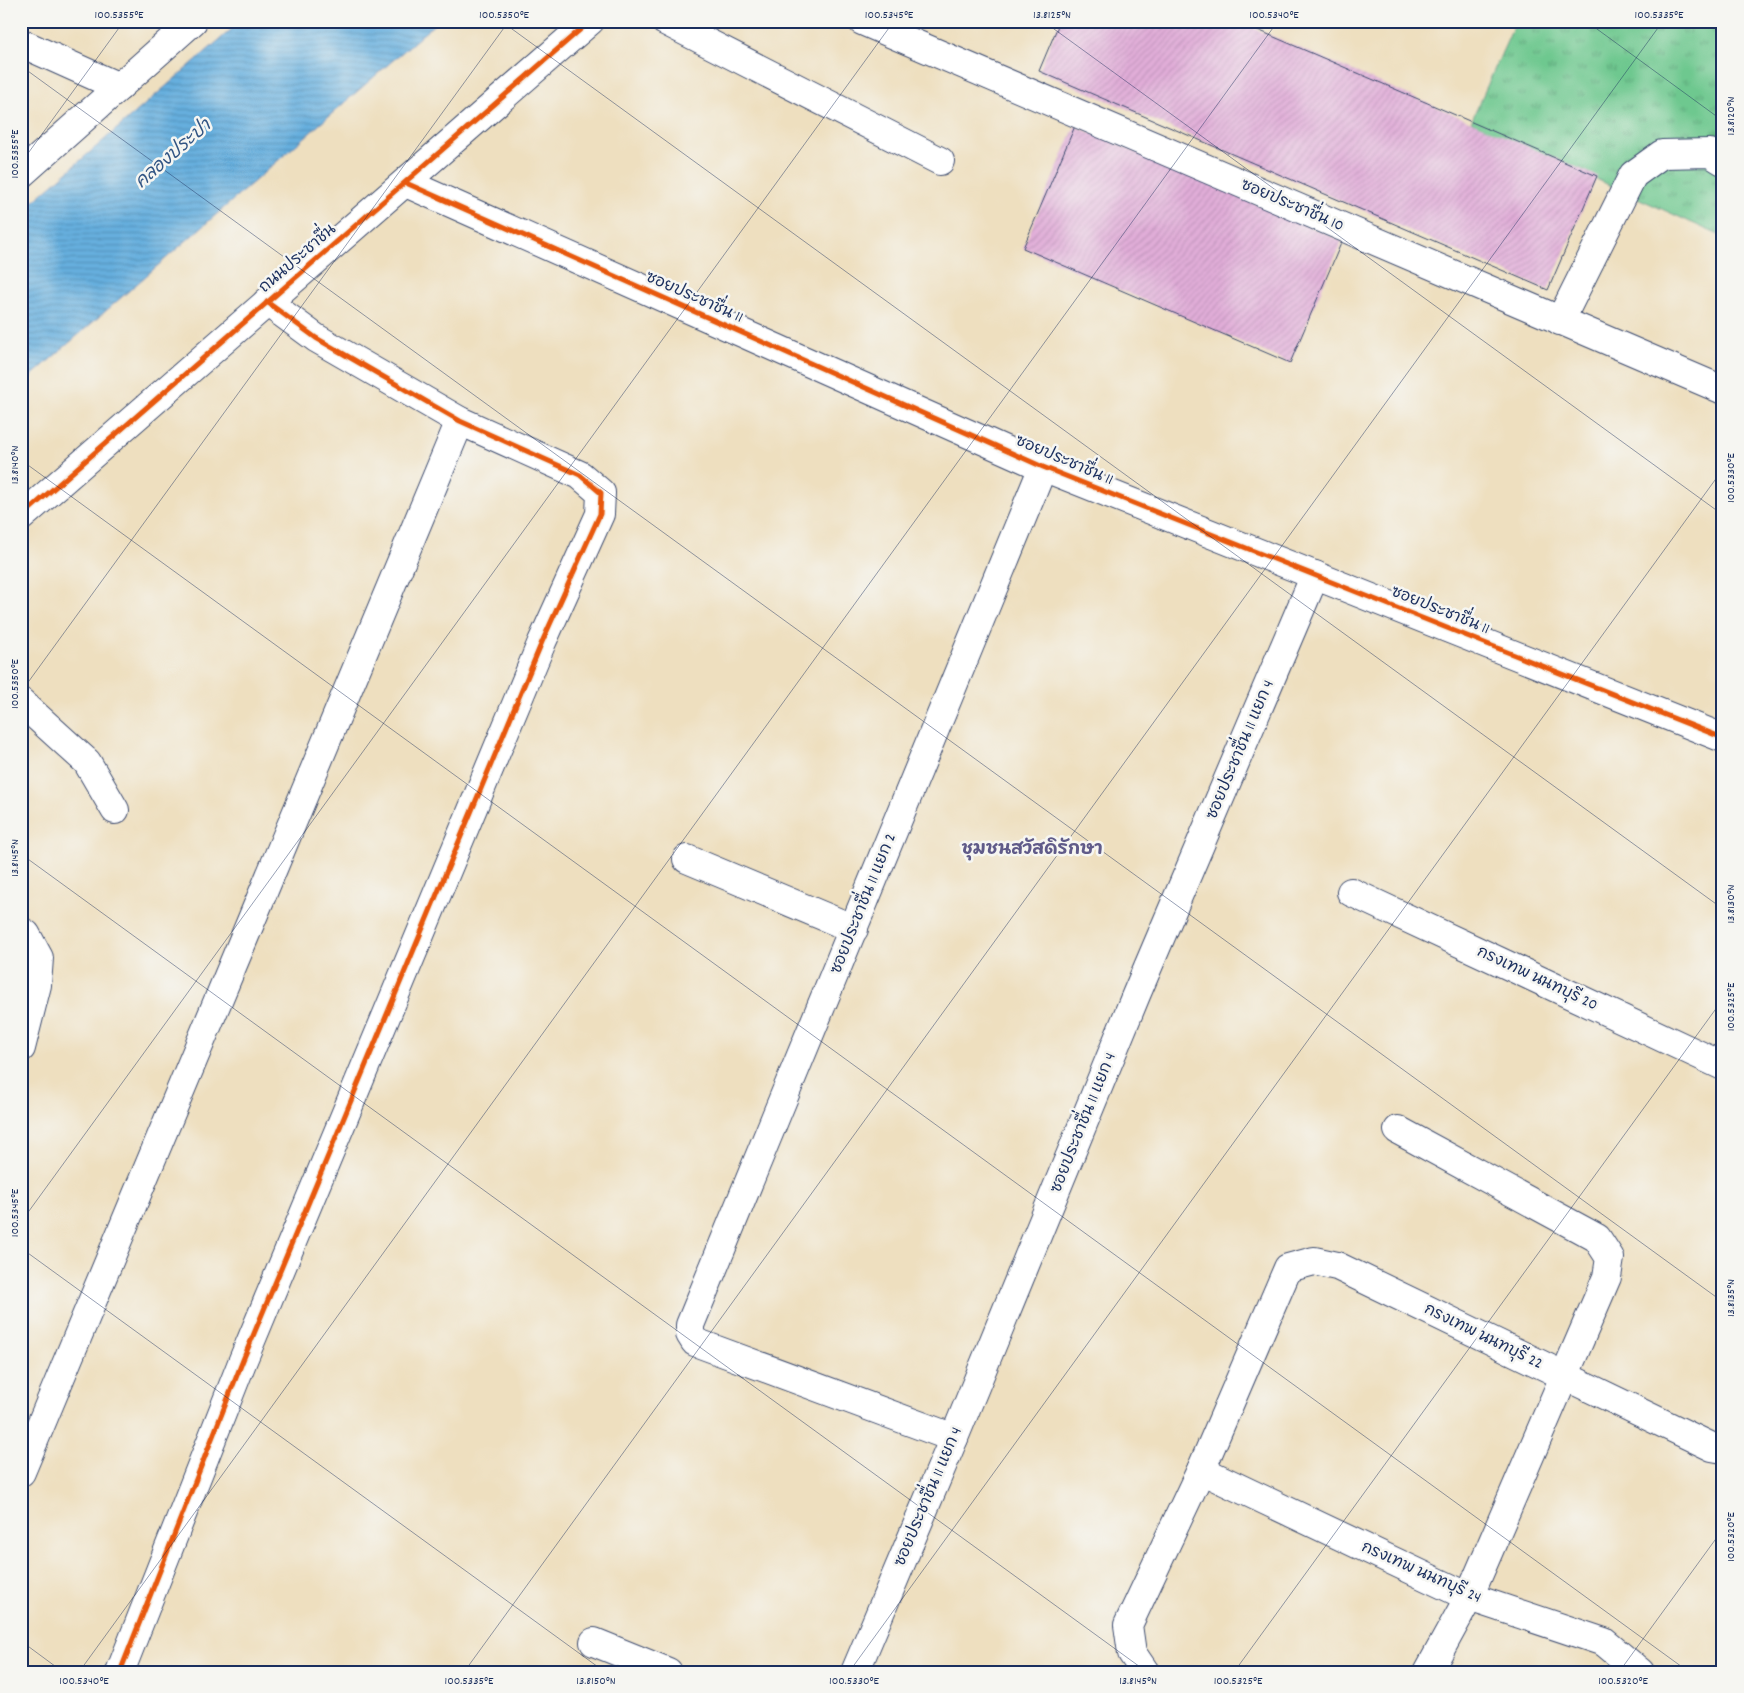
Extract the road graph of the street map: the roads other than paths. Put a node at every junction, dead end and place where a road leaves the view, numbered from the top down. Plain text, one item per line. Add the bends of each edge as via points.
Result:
1 (194, 21) edge
2 (590, 21) edge
3 (665, 21) edge
4 (862, 21) edge
5 (21, 43) edge
6 (119, 87) junction
7 (940, 161) dead end
8 (1723, 161) edge
9 (21, 174) edge
10 (406, 183) junction
11 (267, 302) junction
12 (1560, 321) junction
13 (1723, 390) edge
14 (460, 421) junction
15 (1043, 467) junction
16 (21, 517) edge
17 (1315, 575) junction
18 (21, 702) edge
19 (1723, 738) edge
20 (114, 810) dead end
21 (687, 859) dead end
22 (1351, 892) dead end
23 (854, 929) junction
24 (21, 931) edge
25 (21, 1048) edge
26 (1723, 1066) edge
27 (1398, 1130) dead end
28 (1563, 1376) junction
29 (954, 1438) junction
30 (1723, 1448) edge
31 (1201, 1470) junction
32 (21, 1472) edge
33 (1469, 1597) junction
34 (594, 1642) dead end
35 (120, 1672) edge
36 (668, 1672) edge
37 (855, 1672) edge
38 (1145, 1672) edge
39 (1428, 1672) edge
40 (1640, 1672) edge

1 - 6 street
2 - 10 street, ถนนประชาชื่น
3 - 7 street
4 - 12 street, ซอยประชาชื่น 10
5 - 6 street
6 - 9 street
8 - 12 street via 1710,153 1662,154 1633,174
10 - 11 street, ถนนประชาชื่น
10 - 15 street, ซอยประชาชื่น 11
11 - 14 street via 316,338
11 - 16 street, ถนนประชาชื่น
12 - 13 street, ซอยประชาชื่น 10
14 - 32 street
14 - 35 street via 580,475 601,493 600,514 542,642 243,1360
15 - 17 street, ซอยประชาชื่น 11
15 - 23 street, ซอยประชาชื่น 11 แยก 2
17 - 19 street, ซอยประชาชื่น 11
17 - 29 street, ซอยประชาชื่น 11 แยก 4
18 - 20 street via 87,762
21 - 23 street
22 - 26 street, กรงเทพ นนทบุรี 20
23 - 29 street, ซอยประชาชื่น 11 แยก 2 via 690,1325 690,1334 695,1342
24 - 25 street via 26,934 38,958 37,985
27 - 28 street via 1597,1238 1610,1258 1607,1277
28 - 30 street, กรงเทพ นนทบุรี 22 via 1712,1447
28 - 31 street, กรงเทพ นนทบุรี 22 via 1337,1266 1314,1261 1288,1268
28 - 33 street
29 - 37 street, ซอยประชาชื่น 11 แยก 4
31 - 33 street, กรงเทพ นนทบุรี 24
31 - 38 street via 1128,1625 1132,1653
33 - 39 street
33 - 40 street, กรงเทพ นนทบุรี 24 via 1604,1642
34 - 36 street

